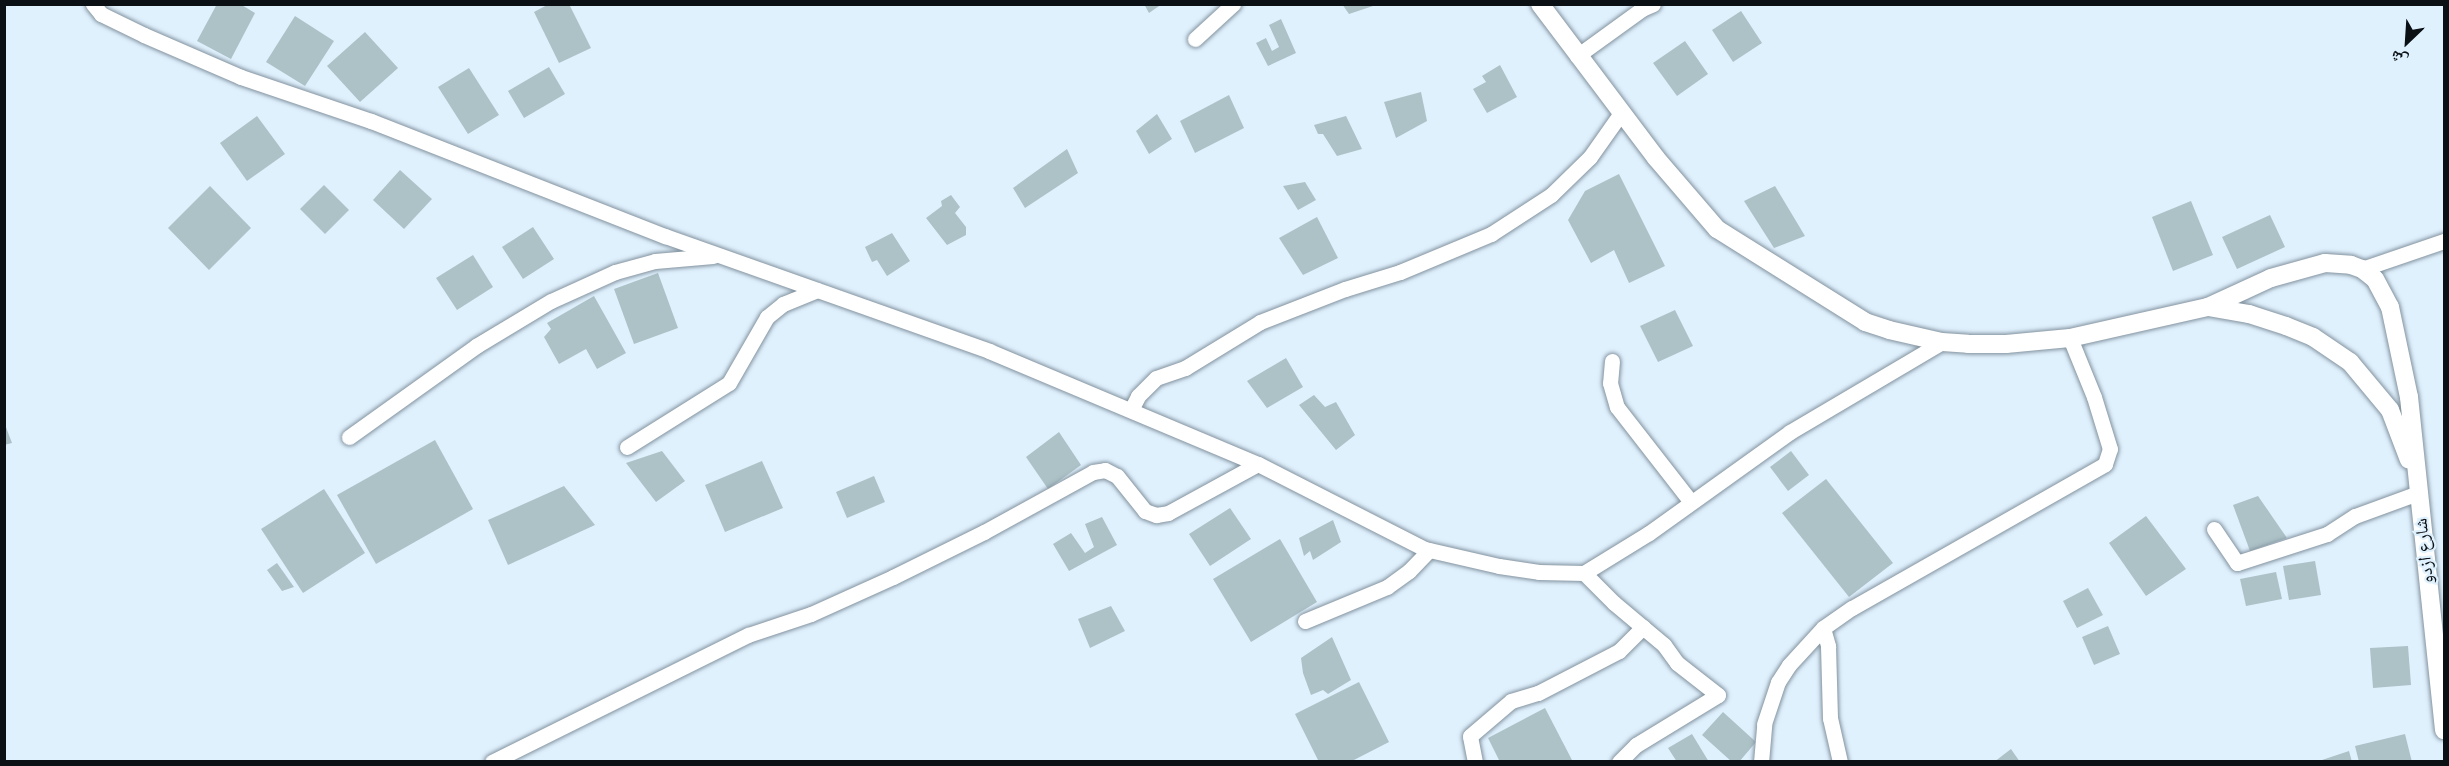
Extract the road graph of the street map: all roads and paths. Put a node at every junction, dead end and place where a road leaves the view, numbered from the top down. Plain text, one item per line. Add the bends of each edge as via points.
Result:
1 (93, 4) edge
2 (1233, 4) edge
3 (1540, 4) edge
4 (1653, 4) edge
5 (1196, 39) dead end
6 (1577, 56) junction
7 (1621, 113) junction
8 (2445, 241) edge
9 (719, 255) junction
10 (2362, 269) junction
11 (817, 290) junction
12 (2208, 307) junction
13 (2070, 338) junction
14 (1942, 342) junction
15 (1612, 361) dead end
16 (1131, 410) junction
17 (349, 437) dead end
18 (627, 447) dead end
19 (1258, 464) junction
20 (2417, 486) junction
21 (1691, 502) junction
22 (2214, 529) dead end
23 (1429, 550) junction
24 (1584, 573) junction
25 (1305, 621) dead end
26 (1643, 627) junction
27 (1823, 628) junction
28 (2444, 724) edge
29 (492, 762) edge
30 (1475, 762) edge
31 (1619, 762) edge
32 (1761, 762) edge
33 (1840, 762) edge

1 - 9 street via 101,14 241,77 371,121
2 - 5 street
3 - 6 street
4 - 6 street
6 - 7 street
7 - 14 street via 1716,228 1864,322
7 - 16 street via 1590,157 1551,195 1491,234 1400,272 1260,322 1185,368 1156,378 1138,396
8 - 10 street
9 - 11 street
9 - 17 street via 655,261 615,272 550,301 476,346
10 - 12 street via 2339,263 2301,268
10 - 20 street via 2383,291 2396,328 2409,398
11 - 16 street via 988,351
11 - 18 street via 783,304 767,317 729,383
12 - 13 street
12 - 20 street via 2286,326 2313,337 2350,362 2390,410
13 - 14 street via 2006,344
13 - 27 street via 2110,449 2105,464
14 - 21 street via 1790,432
15 - 21 street via 1610,383 1617,407
16 - 19 street
19 - 23 street
19 - 29 street via 1168,513 1156,515 1145,511 1117,476 1105,470 1093,472 893,577 811,614 748,635
20 - 22 street via 2327,534 2237,563
20 - 28 street, شارع ازدو
21 - 24 street
23 - 24 street via 1529,570
23 - 25 street via 1386,587
24 - 26 street
26 - 30 street via 1619,651 1538,693 1511,701 1470,736
26 - 31 street via 1677,663 1718,695 1636,745
27 - 32 street via 1778,682 1764,724
27 - 33 street via 1828,646 1830,718

